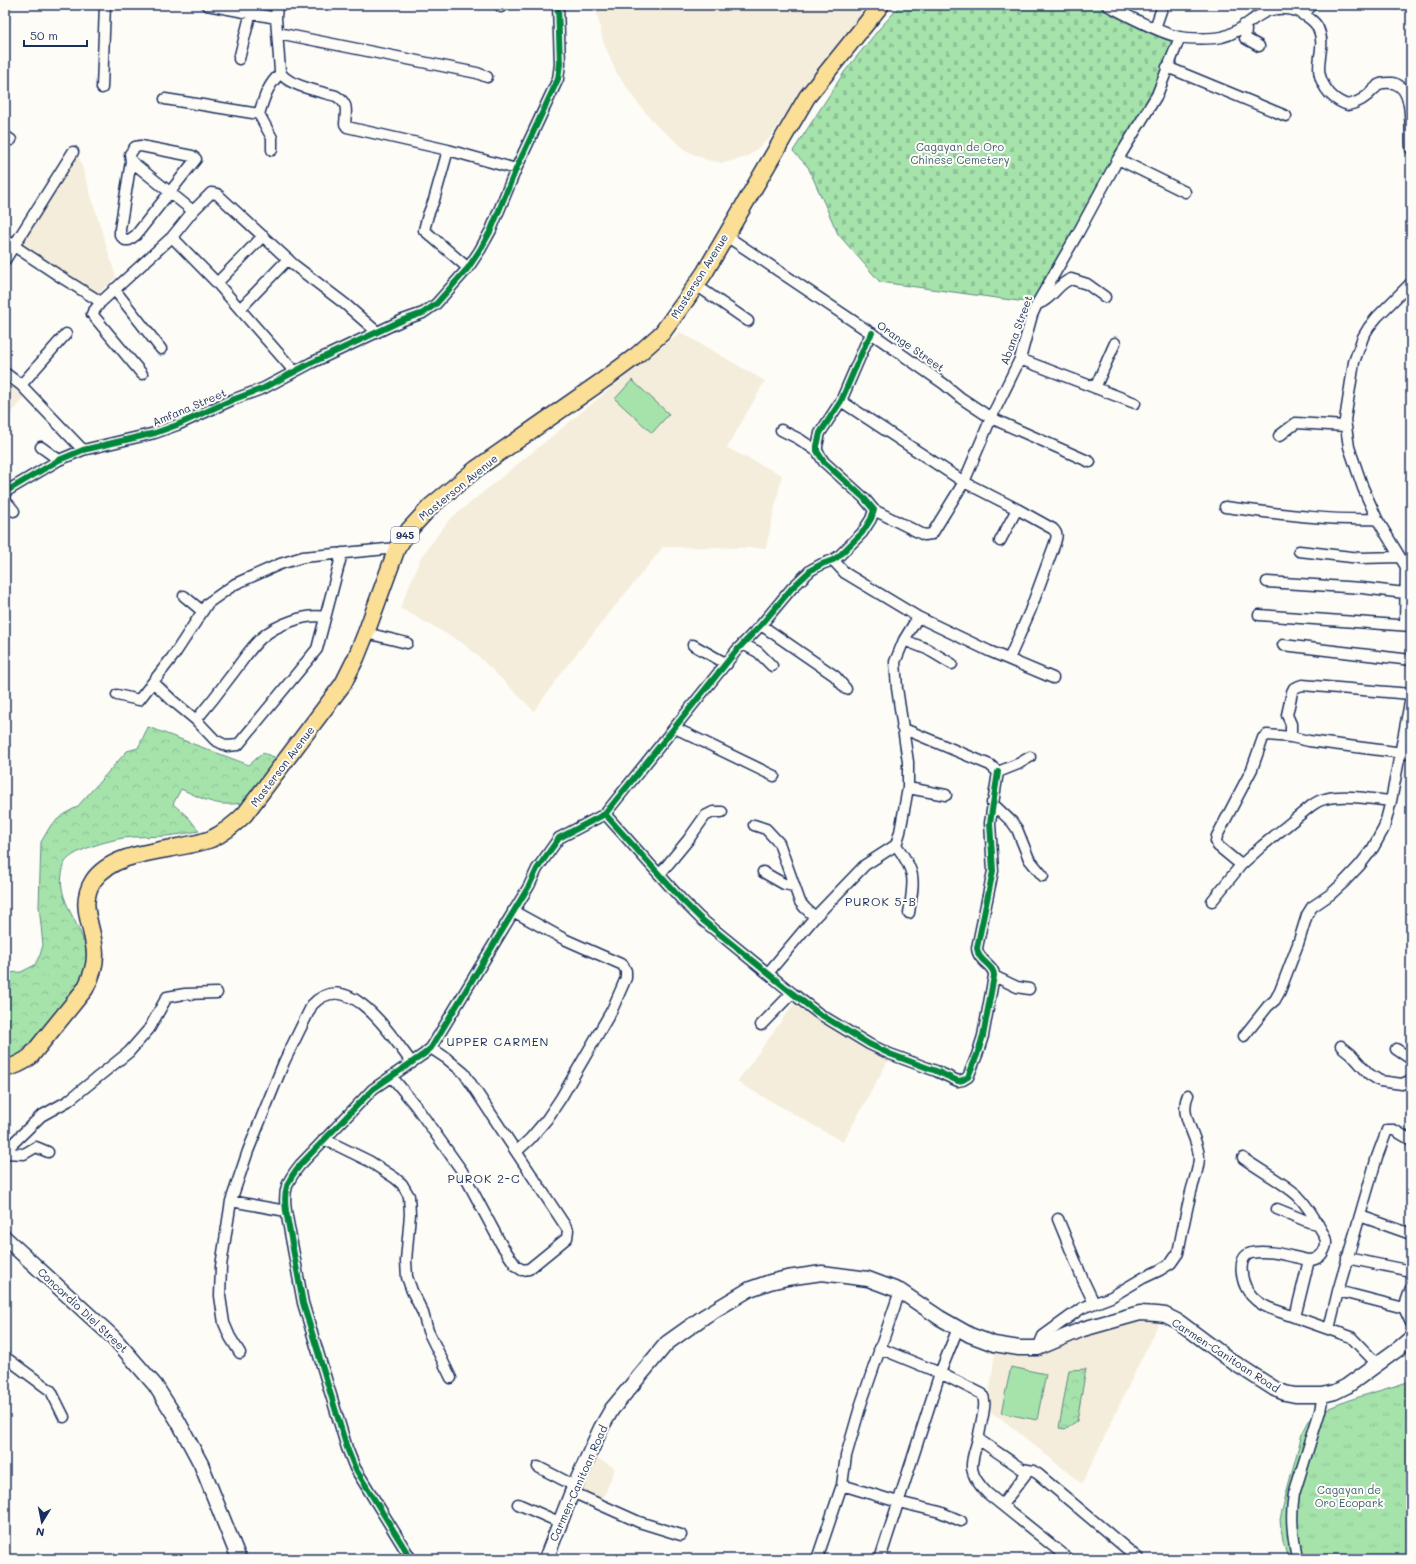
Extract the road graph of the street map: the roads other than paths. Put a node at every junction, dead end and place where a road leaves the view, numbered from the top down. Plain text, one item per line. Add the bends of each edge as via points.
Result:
1 (105, 5) edge
2 (207, 5) edge
3 (277, 5) edge
4 (558, 5) edge
5 (881, 5) edge
6 (1107, 5) edge
7 (1163, 5) edge
8 (1312, 5) edge
9 (251, 12) junction
10 (1303, 15) junction
11 (276, 18) junction
12 (1244, 25) junction
13 (1155, 28) junction
14 (278, 33) junction
15 (1180, 37) junction
16 (1259, 46) dead end
17 (239, 59) dead end
18 (1167, 67) junction
19 (281, 73) junction
20 (487, 77) dead end
21 (102, 88) dead end
22 (165, 99) dead end
23 (260, 114) junction
24 (1286, 116) dead end
25 (1411, 149) edge
26 (272, 150) dead end
27 (448, 150) junction
28 (73, 152) dead end
29 (131, 160) junction
30 (1118, 160) junction
31 (516, 169) junction
32 (171, 192) junction
33 (1185, 192) dead end
34 (193, 211) junction
35 (725, 235) junction
36 (262, 236) junction
37 (172, 237) junction
38 (5, 240) edge
39 (14, 246) junction
40 (288, 259) junction
41 (5, 260) edge
42 (468, 268) junction
43 (217, 283) junction
44 (1411, 283) edge
45 (696, 286) junction
46 (114, 290) junction
47 (1105, 297) dead end
48 (101, 302) junction
49 (1037, 304) junction
50 (240, 309) junction
51 (748, 321) dead end
52 (377, 332) junction
53 (872, 333) junction
54 (66, 334) dead end
55 (1115, 343) dead end
56 (162, 349) dead end
57 (1020, 359) junction
58 (294, 371) junction
59 (5, 373) edge
60 (142, 374) dead end
61 (21, 385) junction
62 (1095, 388) junction
63 (841, 401) junction
64 (1135, 403) dead end
65 (992, 418) junction
66 (1345, 426) junction
67 (781, 430) dead end
68 (1279, 436) dead end
69 (41, 447) dead end
70 (83, 450) junction
71 (817, 451) junction
72 (60, 460) junction
73 (1090, 462) dead end
74 (964, 482) junction
75 (5, 492) edge
76 (5, 500) edge
77 (1224, 507) dead end
78 (1017, 508) junction
79 (874, 510) junction
80 (14, 511) dead end
81 (1377, 519) junction
82 (1000, 541) dead end
83 (397, 548) junction
84 (1299, 551) dead end
85 (342, 553) junction
86 (1400, 558) junction
87 (834, 560) junction
88 (1408, 567) edge
89 (1268, 582) dead end
90 (1405, 593) junction
91 (184, 596) dead end
92 (202, 611) junction
93 (1260, 615) dead end
94 (918, 616) junction
95 (325, 617) junction
96 (761, 625) junction
97 (1408, 625) edge
98 (366, 633) junction
99 (904, 640) junction
100 (407, 643) dead end
101 (743, 644) junction
102 (693, 645) dead end
103 (1283, 645) dead end
104 (1009, 660) junction
105 (1411, 660) edge
106 (727, 664) junction
107 (952, 664) dead end
108 (772, 666) dead end
109 (1053, 678) dead end
110 (153, 682) junction
111 (846, 689) dead end
112 (117, 695) dead end
113 (1411, 696) edge
114 (196, 720) junction
115 (675, 728) junction
116 (902, 728) junction
117 (1292, 737) junction
118 (1406, 753) edge
119 (1030, 757) dead end
120 (998, 772) junction
121 (774, 776) dead end
122 (908, 788) junction
123 (946, 795) dead end
124 (1390, 801) junction
125 (992, 804) junction
126 (722, 812) dead end
127 (605, 814) junction
128 (754, 825) dead end
129 (896, 845) junction
130 (1241, 866) junction
131 (763, 872) dead end
132 (660, 874) junction
133 (1042, 876) dead end
134 (794, 886) junction
135 (1212, 901) dead end
136 (514, 911) junction
137 (909, 913) dead end
138 (815, 917) junction
139 (768, 973) junction
140 (994, 976) junction
141 (1028, 989) dead end
142 (217, 993) dead end
143 (792, 993) junction
144 (761, 1025) dead end
145 (1244, 1036) dead end
146 (1340, 1046) dead end
147 (430, 1048) junction
148 (1396, 1050) dead end
149 (1411, 1059) edge
150 (412, 1062) junction
151 (5, 1068) edge
152 (392, 1077) junction
153 (1411, 1080) edge
154 (1188, 1095) dead end
155 (324, 1139) junction
156 (1411, 1140) edge
157 (517, 1151) junction
158 (5, 1152) edge
159 (48, 1152) dead end
160 (1244, 1158) dead end
161 (231, 1201) junction
162 (1277, 1209) dead end
163 (286, 1211) junction
164 (1360, 1216) junction
165 (1058, 1219) dead end
166 (1318, 1224) junction
167 (1411, 1234) edge
168 (5, 1238) edge
169 (1347, 1258) junction
170 (1309, 1260) junction
171 (1411, 1271) edge
172 (1411, 1288) edge
173 (900, 1291) junction
174 (1338, 1291) junction
175 (1094, 1303) junction
176 (1404, 1308) junction
177 (1295, 1317) junction
178 (1411, 1323) edge
179 (958, 1328) junction
180 (1329, 1329) junction
181 (1411, 1338) edge
182 (879, 1348) junction
183 (1038, 1348) junction
184 (240, 1353) dead end
185 (5, 1357) edge
186 (1377, 1364) junction
187 (940, 1373) junction
188 (450, 1378) dead end
189 (1323, 1395) junction
190 (64, 1417) dead end
191 (978, 1439) junction
192 (538, 1467) dead end
193 (1028, 1471) junction
194 (842, 1485) junction
195 (573, 1489) junction
196 (898, 1502) junction
197 (518, 1504) dead end
198 (1002, 1505) junction
199 (559, 1522) junction
200 (961, 1522) dead end
201 (682, 1535) dead end
202 (239, 1559) edge
203 (411, 1559) edge
204 (546, 1559) edge
205 (817, 1559) edge
206 (880, 1559) edge
207 (1069, 1559) edge
208 (1139, 1559) edge
209 (1297, 1559) edge

1 - 21 street
2 - 9 street
3 - 11 street
4 - 31 street, Amfana Street via 558,79
5 - 35 main road, Masterson Avenue / 945 via 807,97
6 - 13 street
7 - 13 street
8 - 10 street
9 - 11 street
9 - 17 street
10 - 12 street via 1288,8 1268,8
10 - 25 street via 1318,28 1318,69 1327,90 1334,98 1345,104 1354,103 1383,83 1395,84 1404,90 1410,99
11 - 14 street
12 - 15 street via 1221,37
12 - 16 street via 1244,38
13 - 15 street
14 - 19 street
14 - 20 street
15 - 18 street, Abana Street
18 - 24 street
18 - 30 street, Abana Street via 1157,96
19 - 23 street via 266,90
19 - 27 street via 291,82 342,100 346,107 347,127
22 - 23 street
23 - 26 street via 272,138
27 - 31 street
27 - 42 street via 424,230
28 - 39 street
29 - 32 street
29 - 32 street via 131,152 140,146 195,157 195,161
29 - 32 street via 120,229 122,238 128,240 136,235
30 - 33 street
30 - 49 street, Abana Street
31 - 42 street, Amfana Street via 491,230
32 - 34 street
34 - 36 street via 209,195 217,194
34 - 37 street
35 - 45 main road, Masterson Avenue / 945
35 - 53 street, Orange Street
36 - 40 street
36 - 43 street
37 - 43 street
37 - 46 street
38 - 39 street
39 - 41 street
39 - 48 street
40 - 50 street
40 - 52 street
42 - 52 street, Amfana Street via 432,307
43 - 50 street
44 - 66 street via 1369,326 1363,337 1350,380
45 - 51 street
45 - 83 main road, Masterson Avenue / 945 via 662,333 636,356 476,469 421,516
46 - 48 street
46 - 56 street
47 - 49 street via 1087,284 1072,279 1058,287 1045,301
48 - 60 street via 92,314
49 - 57 street, Abana Street
50 - 58 street
52 - 58 street, Amfana Street
53 - 63 street
53 - 65 street, Orange Street
54 - 61 street
55 - 62 street
57 - 62 street
57 - 65 street, Abana Street
58 - 70 street, Amfana Street via 264,388 156,433
59 - 61 street
61 - 70 street
62 - 64 street
63 - 71 street via 820,433
63 - 74 street
65 - 73 street, Orange Street
65 - 74 street, Abana Street
66 - 68 street via 1296,422
66 - 81 street via 1349,447 1363,488
67 - 71 street via 799,438
69 - 72 street
70 - 72 street, Amfana Street
71 - 79 street via 824,462
72 - 75 street, Amfana Street
74 - 78 street
74 - 79 street, Abana Street via 932,534 928,536
76 - 80 street
77 - 81 street via 1315,518
78 - 82 street
78 - 104 street via 1053,529 1057,537
79 - 87 street via 862,533
81 - 86 street
83 - 85 street
83 - 98 main road, Masterson Avenue / 945
84 - 86 street via 1360,558
85 - 92 street via 290,560 256,573 224,590
85 - 95 street
86 - 88 street
87 - 94 street via 845,573
87 - 96 street via 811,570 802,578
88 - 90 street
89 - 90 street
90 - 97 street
91 - 92 street
92 - 110 street
93 - 97 street
94 - 99 street
94 - 104 street
95 - 114 street via 306,616 270,630 254,645 226,689
95 - 114 street via 317,649 238,745 227,746 215,740
96 - 101 street
96 - 111 street via 835,676
98 - 100 street
98 - 151 main road, Masterson Avenue / 945 via 343,684 235,824 225,832 201,842 140,854 113,863 93,881 86,900 95,954 91,978 30,1057 12,1068
99 - 107 street
99 - 116 street via 895,662
101 - 106 street
101 - 108 street via 758,652
102 - 106 street
103 - 105 street
104 - 109 street
106 - 115 street
110 - 112 street via 139,700
110 - 114 street
113 - 117 street via 1302,684 1292,692 1288,715
113 - 118 street
115 - 121 street
115 - 127 street
116 - 120 street via 990,765
116 - 122 street via 908,762
117 - 118 street
117 - 130 street via 1268,734 1265,736 1252,769 1217,836 1218,846
118 - 124 street
119 - 120 street
120 - 125 street
122 - 123 street
122 - 129 street
124 - 130 street via 1352,798 1320,800
124 - 145 street via 1384,828 1373,848 1343,883 1312,907 1280,991
125 - 133 street via 1017,829 1029,859
125 - 140 street via 990,823 993,871 977,948 981,959 992,969
126 - 132 street via 713,812 705,816
127 - 132 street
127 - 136 street via 559,838
128 - 134 street via 766,829 779,843
129 - 137 street via 912,871 913,887
129 - 138 street via 865,865
130 - 135 street
131 - 134 street via 784,884
132 - 139 street via 700,918
134 - 138 street via 805,908
136 - 147 street
136 - 157 street via 564,940 623,965 626,970 626,978 612,1010 561,1098 538,1129
138 - 139 street
139 - 143 street
140 - 141 street via 1017,987
140 - 143 street via 977,1055 968,1078 958,1081 869,1044 818,1013
142 - 158 street via 167,997 149,1029 129,1052 68,1101 41,1116
143 - 144 street
146 - 153 street via 1380,1081 1402,1084
147 - 150 street
147 - 157 street via 464,1073
148 - 149 street
150 - 152 street
150 - 161 street via 378,1018 357,1000 332,993 318,999 312,1005 291,1046 248,1151
152 - 155 street via 373,1089
152 - 157 street via 462,1171 501,1244 516,1266 526,1270 567,1238 569,1233
154 - 175 street via 1184,1108 1196,1142 1199,1166 1178,1253 1171,1263 1160,1270
155 - 163 street via 300,1164 289,1180 284,1198
155 - 188 street via 369,1161 395,1178 409,1196 407,1277
156 - 164 street via 1394,1130 1387,1130
158 - 159 street via 24,1154 36,1147
160 - 166 street via 1289,1188 1299,1197
161 - 163 street
161 - 184 street via 221,1266 220,1296 224,1323
162 - 166 street
163 - 203 street via 303,1303 347,1448 355,1468
164 - 167 street
164 - 169 street
165 - 175 street
166 - 170 street via 1326,1240 1326,1246 1319,1258
168 - 202 main road, Concordio Diel Street via 114,1338 155,1386 201,1464
169 - 171 street
169 - 174 street
170 - 177 street
170 - 177 street via 1264,1252 1250,1254 1244,1258 1242,1265 1243,1280 1254,1299 1269,1308
172 - 176 street
173 - 179 main road, Carmen-Canitoan Road
173 - 182 street
173 - 195 main road, Carmen-Canitoan Road via 868,1279 845,1275 804,1275 750,1289 705,1316 667,1343 612,1409
174 - 176 street
174 - 180 street
175 - 183 street via 1077,1311 1046,1333
176 - 178 street
177 - 180 street
179 - 183 main road, Carmen-Canitoan Road via 994,1344
179 - 187 street
180 - 186 street via 1351,1337
181 - 186 main road, Carmen-Canitoan Road
182 - 187 street
182 - 194 street via 846,1456
183 - 189 main road, Carmen-Canitoan Road via 1098,1324 1140,1313 1165,1315 1179,1322 1275,1389 1295,1395
185 - 190 street via 52,1391
186 - 189 main road, Carmen-Canitoan Road via 1347,1386
187 - 191 street via 982,1394 985,1405
187 - 196 street
189 - 209 street via 1292,1506 1291,1527
191 - 193 street
191 - 198 street via 972,1459 973,1474 980,1486
192 - 195 street
193 - 198 street
193 - 208 street via 1038,1474
194 - 196 street
194 - 205 street
195 - 199 main road, Carmen-Canitoan Road
195 - 201 street via 639,1522
196 - 200 street via 940,1512
196 - 206 street
197 - 199 street
198 - 207 street
199 - 204 main road, Carmen-Canitoan Road

